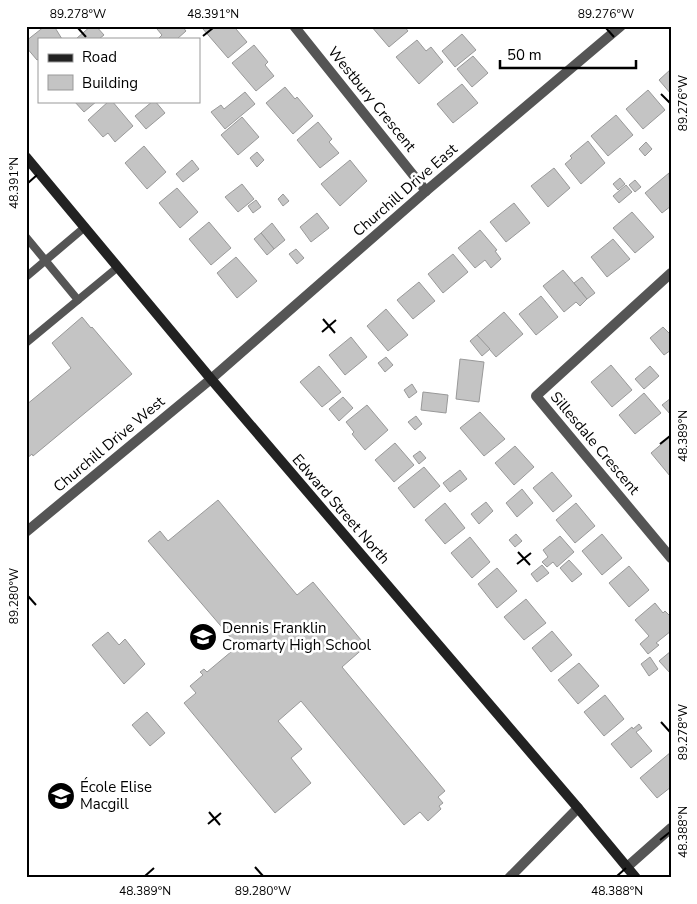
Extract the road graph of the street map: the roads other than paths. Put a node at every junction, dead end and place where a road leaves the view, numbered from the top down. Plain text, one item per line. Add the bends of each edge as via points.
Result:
1 (294, 26) edge
2 (621, 26) edge
3 (26, 157) edge
4 (426, 191) junction
5 (85, 227) junction
6 (26, 237) edge
7 (46, 261) junction
8 (118, 267) junction
9 (671, 273) edge
10 (26, 278) edge
11 (78, 300) junction
12 (26, 343) edge
13 (211, 379) junction
14 (27, 530) edge
15 (671, 558) edge
16 (578, 808) junction
17 (671, 828) edge
18 (627, 867) junction
19 (509, 878) edge
20 (636, 878) edge

1 - 4 street, Westbury Crescent
2 - 4 street, Churchill Drive East
3 - 5 main road, Edward Street North
4 - 13 street, Churchill Drive East
5 - 7 lane
5 - 8 main road, Edward Street North
6 - 7 lane
7 - 10 lane
7 - 11 lane
8 - 11 lane
8 - 13 main road, Edward Street North
9 - 15 street, Sillesdale Crescent via 536,396
11 - 12 lane
13 - 14 street, Churchill Drive West
13 - 16 main road, Edward Street North
16 - 18 main road, Edward Street North
16 - 19 street
17 - 18 street
18 - 20 main road, Edward Street North

